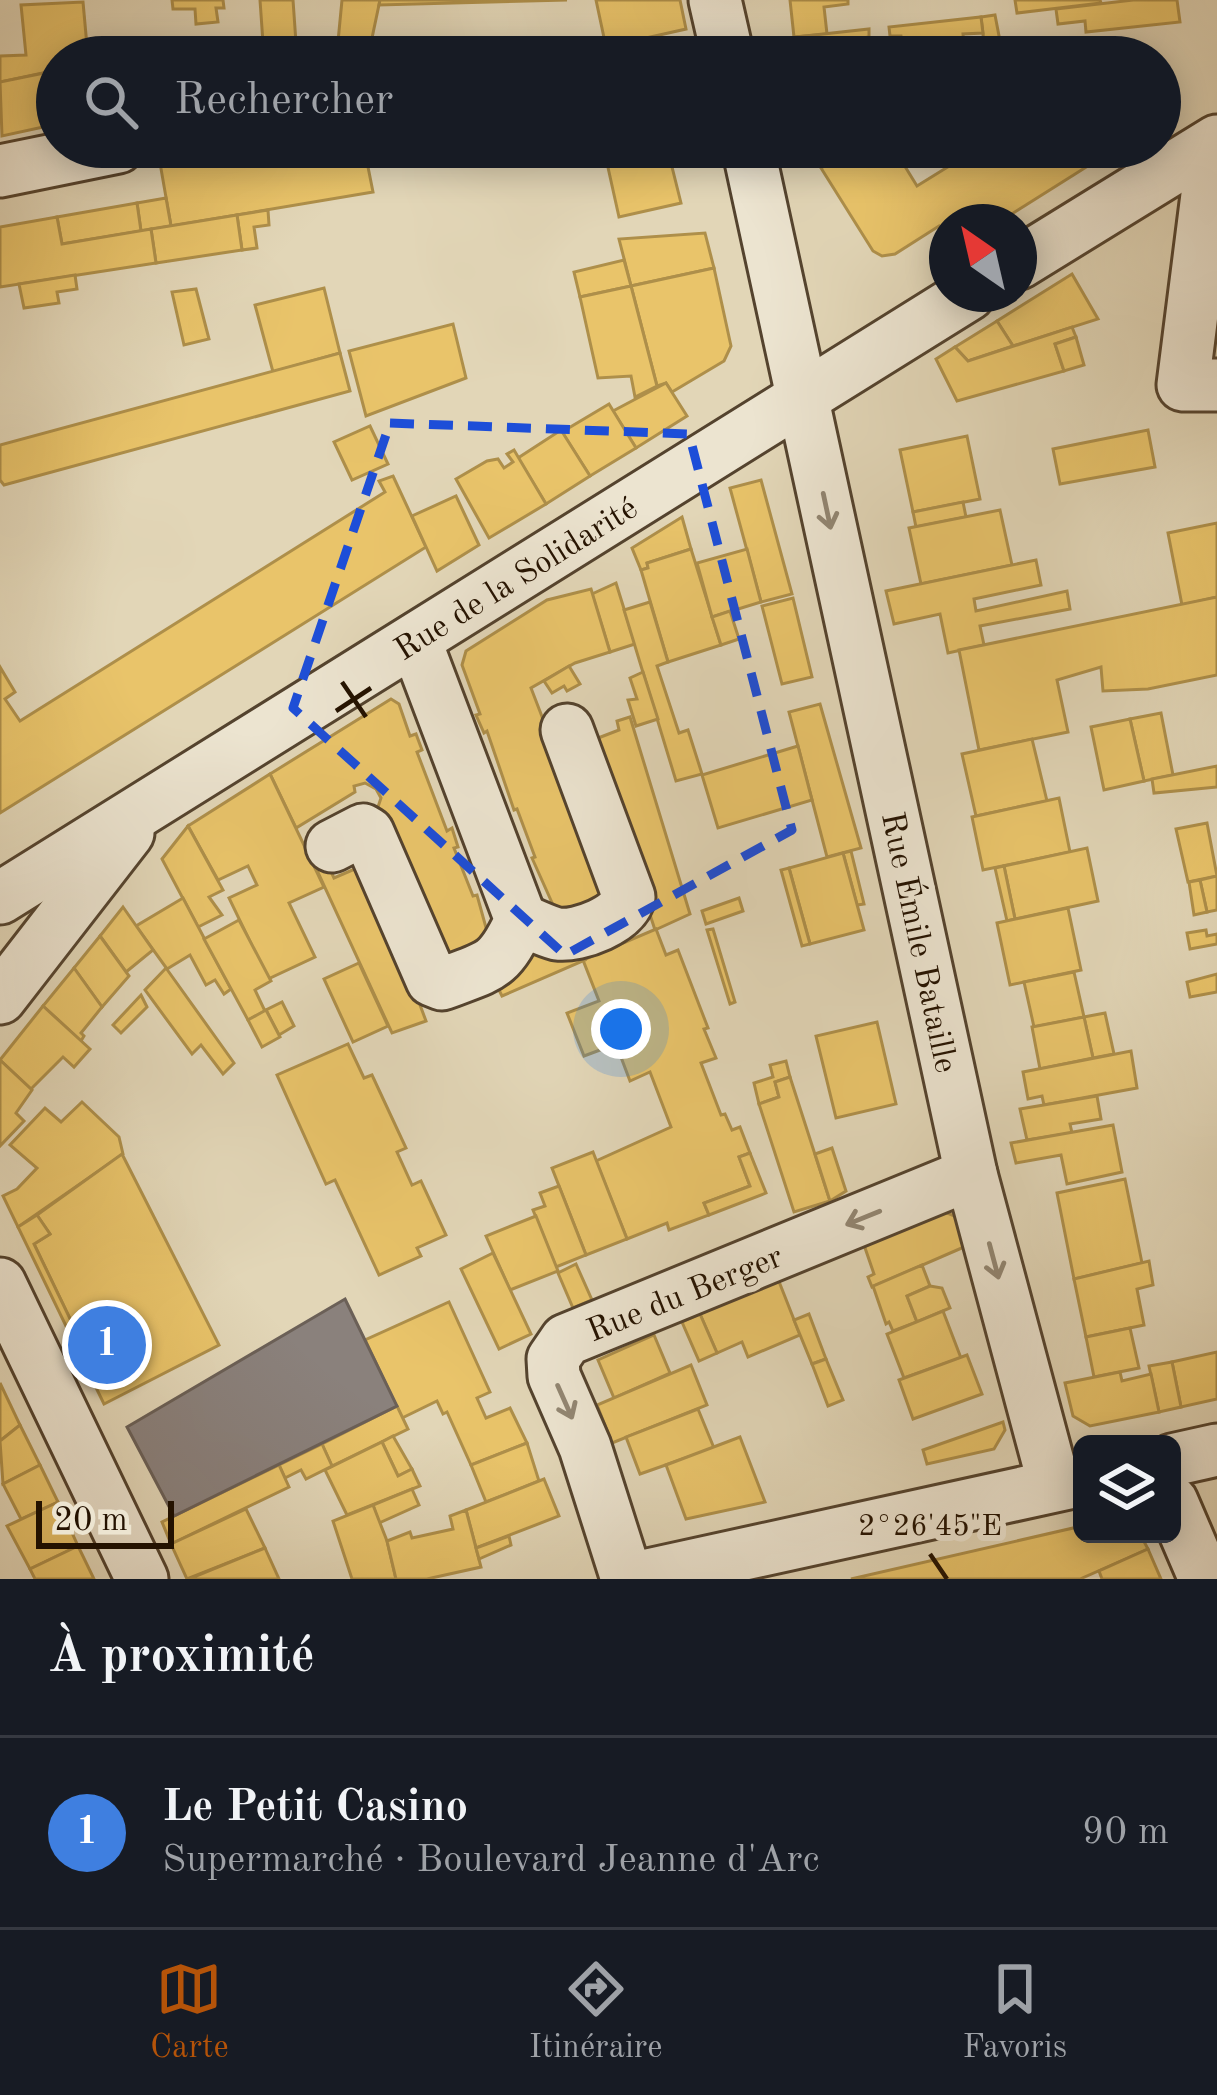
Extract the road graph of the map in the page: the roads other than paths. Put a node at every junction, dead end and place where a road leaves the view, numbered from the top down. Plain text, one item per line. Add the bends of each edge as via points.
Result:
1 (715, 0) edge
2 (723, 36) edge
3 (1217, 141) edge
4 (1181, 163) edge
5 (36, 164) edge
6 (753, 168) edge
7 (1173, 168) edge
8 (1217, 170) edge
9 (0, 171) edge
10 (1037, 252) edge
11 (940, 312) edge
12 (1217, 385) edge
13 (803, 397) junction
14 (415, 640) junction
15 (567, 730) dead end
16 (148, 807) junction
17 (332, 846) dead end
18 (0, 898) edge
19 (520, 920) junction
20 (0, 998) edge
21 (971, 1174) junction
22 (0, 1284) edge
23 (1217, 1450) edge
24 (1181, 1458) edge
25 (1068, 1482) edge
26 (1181, 1523) edge
27 (142, 1579) edge
28 (628, 1579) edge
29 (1205, 1579) edge

1 - 2 street
3 - 4 street
5 - 9 street
6 - 13 street, Rue Émile Bataille
7 - 10 street
8 - 12 street via 1207,195 1184,385
11 - 13 street, Rue de la Solidarité
13 - 14 street, Rue de la Solidarité
13 -> 21 street, Rue Émile Bataille
14 - 16 street, Rue de la Solidarité
14 - 19 street
15 - 19 street via 627,908 571,933
16 - 18 street, Rue de la Solidarité
16 - 20 street
17 - 19 street via 368,833 425,971 442,984 497,963
21 -> 25 street, Rue Émile Bataille
21 -> 28 street, Rue du Berger via 566,1340 554,1376
22 - 27 street
23 - 24 street
25 - 28 street
26 - 29 street

